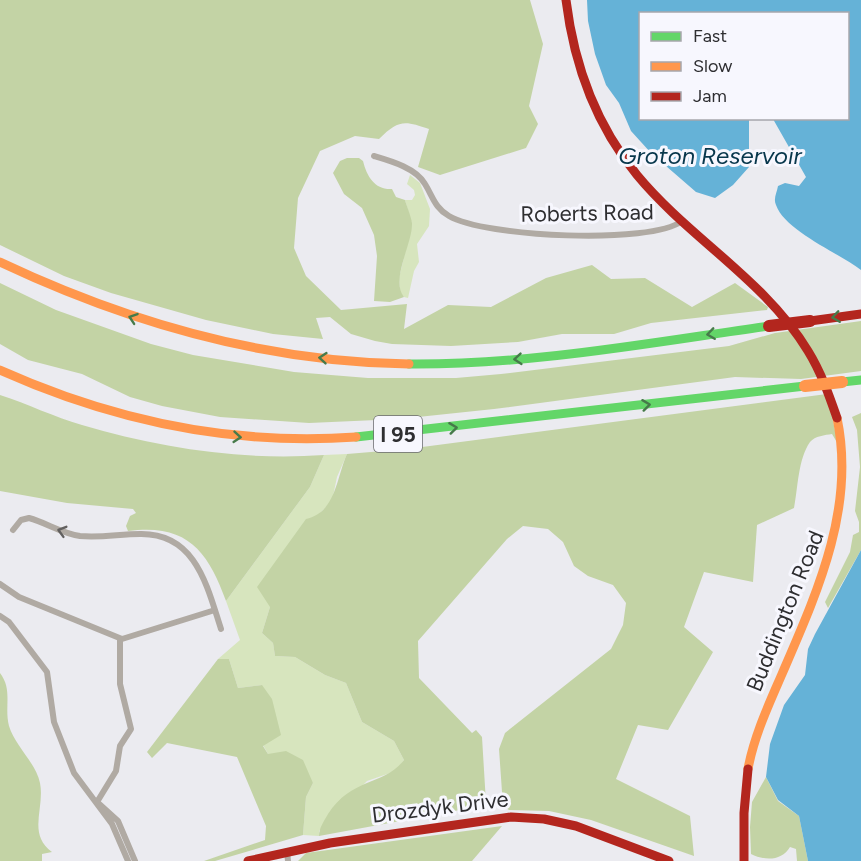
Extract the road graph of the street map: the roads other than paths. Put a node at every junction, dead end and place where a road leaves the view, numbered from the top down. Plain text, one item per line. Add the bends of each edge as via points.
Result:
1 (566, 0) edge
2 (374, 156) dead end
3 (682, 221) junction
4 (0, 262) edge
5 (0, 269) edge
6 (55, 288) junction
7 (861, 314) edge
8 (0, 370) edge
9 (0, 379) edge
10 (861, 380) edge
11 (199, 432) junction
12 (13, 530) dead end
13 (0, 584) edge
14 (214, 609) junction
15 (0, 616) edge
16 (221, 629) dead end
17 (120, 639) junction
18 (97, 802) junction
19 (288, 856) edge
20 (742, 857) edge
21 (128, 861) edge
22 (135, 861) edge
23 (248, 861) edge
24 (669, 861) edge

1 - 3 main road, Buddington Road via 576,61 595,110 631,169
2 - 3 street, Roberts Road via 419,176 433,202 449,216 500,231 620,235 674,228
3 - 20 main road, Buddington Road via 776,306 799,335 832,397 844,454 844,498 830,566 752,753
4 - 6 main road
5 - 6 main road
7 -> 6 main road, bridge via 481,362 369,363 220,342 143,322
8 - 11 main road, I 95 via 86,403
9 - 11 main road via 116,417
11 -> 10 main road, I 95, bridge via 278,439 376,436
14 -> 12 street via 201,571 181,547 150,534 70,534 29,518 21,520
13 - 17 street via 19,597
14 - 16 street
14 - 17 street via 130,639
15 - 18 street via 9,622 47,672 48,697 57,732 75,776
17 - 18 street via 120,684 131,729 120,746 116,771
18 - 21 street via 112,824
18 - 22 street via 118,821
19 - 23 main road, Drozdyk Drive
19 - 24 main road, Drozdyk Drive via 478,820 517,818 572,824

